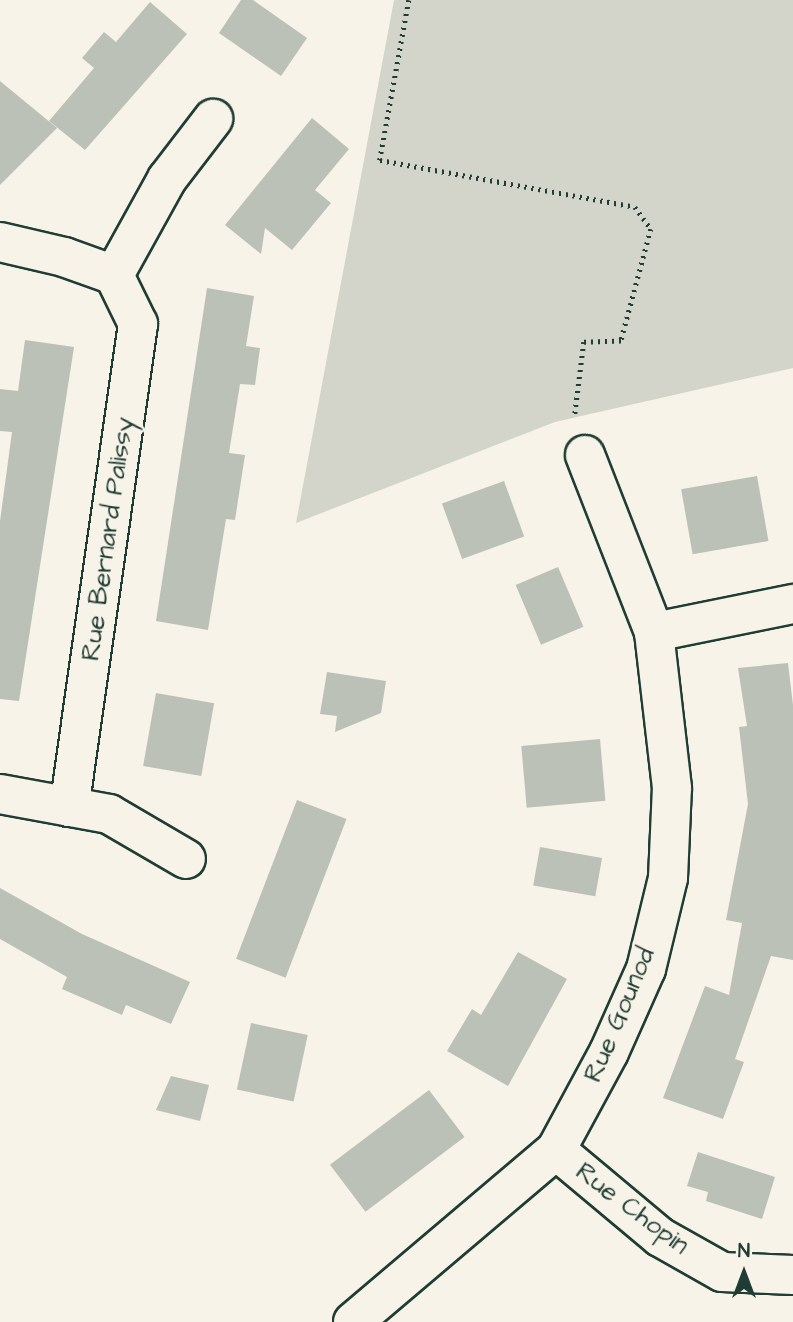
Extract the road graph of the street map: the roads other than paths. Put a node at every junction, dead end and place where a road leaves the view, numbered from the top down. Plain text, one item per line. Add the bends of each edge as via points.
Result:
1 (214, 119) dead end
2 (0, 242) edge
3 (114, 275) junction
4 (585, 455) road end
5 (793, 604) edge
6 (653, 632) junction
7 (0, 794) edge
8 (69, 807) junction
9 (186, 859) dead end
10 (556, 1150) junction
11 (793, 1275) edge
12 (353, 1322) edge

1 - 3 street via 167,179
2 - 3 street
3 - 8 street, Rue Bernard Palissy via 138,324
4 - 6 street, Rue Gounod
5 - 6 street
6 - 10 street, Rue Gounod via 672,788 668,878 646,969 609,1052
7 - 8 street
8 - 9 street via 109,814
10 - 11 street, Rue Chopin via 660,1237 722,1272
10 - 12 street, Rue Gounod

